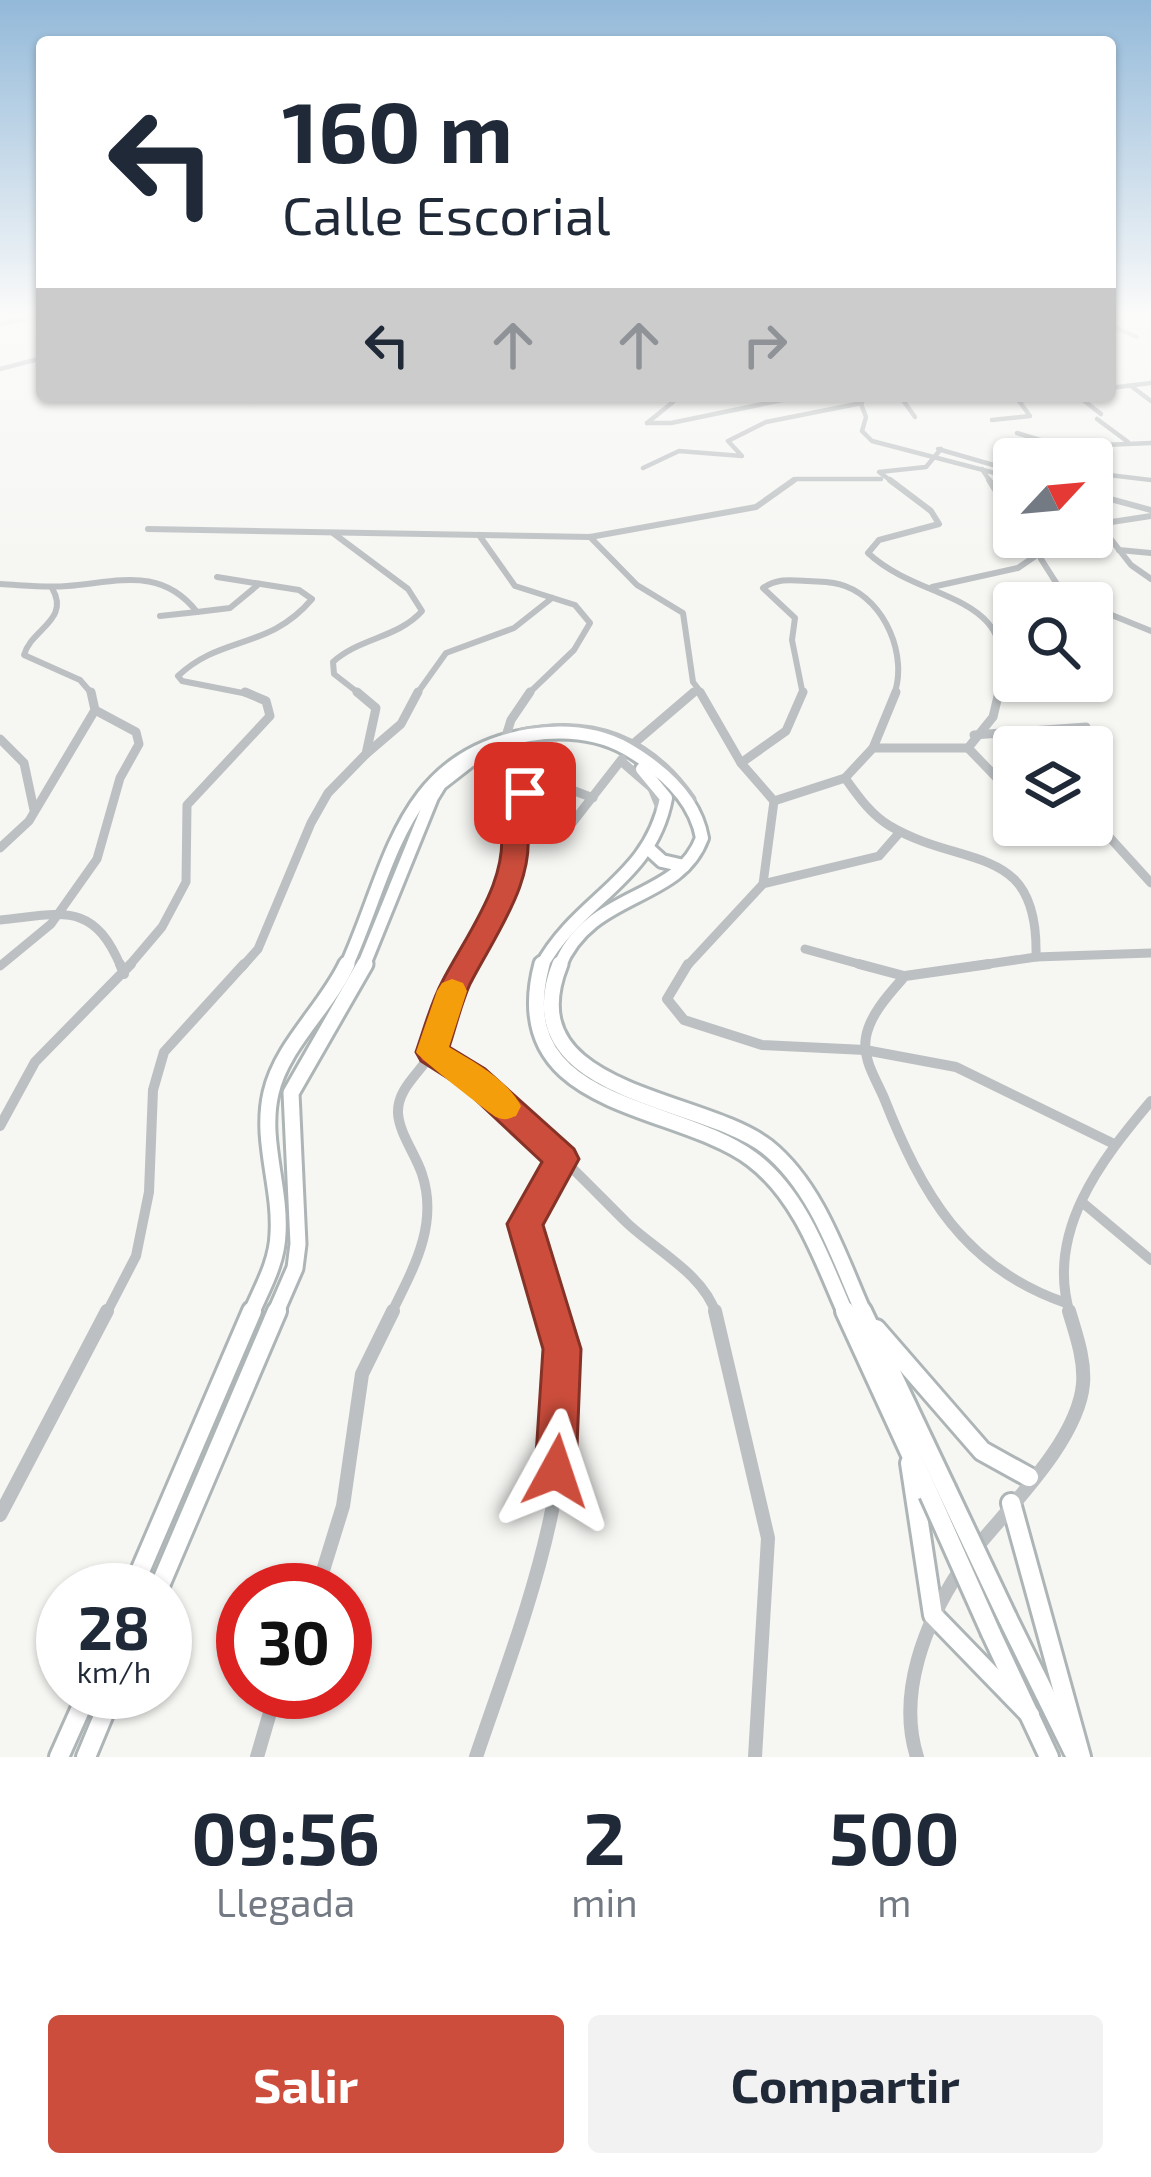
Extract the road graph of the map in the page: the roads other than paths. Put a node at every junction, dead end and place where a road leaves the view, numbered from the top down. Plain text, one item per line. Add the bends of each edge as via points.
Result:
1 (673, 402) edge
2 (773, 402) edge
3 (853, 402) edge
4 (860, 402) edge
5 (904, 402) edge
6 (1020, 402) edge
7 (1084, 402) edge
8 (915, 417) dead end
9 (992, 420) dead end
10 (1017, 434) dead end
11 (1029, 438) edge
12 (1129, 442) junction
13 (1151, 443) edge
14 (1113, 444) edge
15 (939, 452) junction
16 (643, 468) dead end
17 (993, 468) edge
18 (982, 469) junction
19 (993, 471) edge
20 (1113, 475) edge
21 (881, 478) junction
22 (1151, 480) edge
23 (993, 487) edge
24 (1113, 503) edge
25 (1151, 514) edge
26 (1113, 521) edge
27 (148, 529) dead end
28 (333, 533) junction
29 (478, 535) junction
30 (590, 537) junction
31 (1113, 544) edge
32 (1119, 550) junction
33 (1151, 553) edge
34 (1041, 559) joint
35 (217, 577) dead end
36 (1151, 579) edge
37 (1056, 582) edge
38 (0, 584) edge
39 (259, 584) junction
40 (931, 587) junction
41 (52, 588) junction
42 (553, 598) junction
43 (197, 611) junction
44 (160, 616) dead end
45 (1113, 616) edge
46 (1151, 631) edge
47 (697, 690) junction
48 (94, 710) junction
49 (993, 734) edge
50 (974, 735) junction
51 (507, 738) junction
52 (0, 739) edge
53 (634, 742) junction
54 (873, 748) junction
55 (968, 748) junction
56 (366, 754) junction
57 (741, 764) junction
58 (993, 774) edge
59 (844, 778) junction
60 (593, 798) junction
61 (774, 801) junction
62 (34, 810) junction
63 (663, 820) junction
64 (702, 820) junction
65 (899, 832) junction
66 (1113, 841) edge
67 (519, 843) junction
68 (0, 848) edge
69 (650, 850) junction
70 (395, 862) junction
71 (684, 866) junction
72 (1151, 883) edge
73 (763, 884) junction
74 (58, 915) junction
75 (0, 920) edge
76 (805, 949) dead end
77 (1151, 952) edge
78 (1036, 957) junction
79 (0, 966) edge
80 (124, 974) junction
81 (904, 976) junction
82 (865, 1050) junction
83 (432, 1052) junction
84 (1151, 1101) edge
85 (0, 1126) edge
86 (1114, 1144) junction
87 (562, 1159) junction
88 (1083, 1204) junction
89 (1151, 1260) edge
90 (1066, 1303) junction
91 (866, 1318) junction
92 (908, 1449) junction
93 (1029, 1478) junction
94 (938, 1491) junction
95 (1011, 1503) junction
96 (0, 1515) edge
97 (144, 1563) edge
98 (169, 1563) edge
99 (326, 1563) edge
100 (933, 1615) junction
101 (999, 1625) junction
102 (1030, 1715) junction
103 (76, 1719) edge
104 (102, 1719) edge
105 (267, 1719) edge
106 (255, 1754) edge
107 (59, 1757) edge
108 (86, 1757) edge
109 (476, 1757) edge
110 (755, 1757) edge
111 (917, 1757) edge
112 (1049, 1757) edge
113 (1079, 1757) edge

1 - 2 street via 647,423
3 - 16 street via 766,422 728,440 742,456 680,452
4 - 15 street via 866,436
5 - 8 street
6 - 9 street via 1030,416
7 - 12 street
10 - 11 street
12 - 13 street
12 - 14 street
15 - 17 street
15 - 18 street
15 - 21 street via 926,467 879,470
18 - 19 street
18 - 23 street
20 - 22 street
21 - 30 street via 796,479 756,507
21 - 40 street via 940,523 879,541 869,557
24 - 25 street
25 - 26 street
27 - 28 street
28 - 29 street
28 - 56 street via 421,604 412,624 354,644 332,662 334,674 376,708
29 - 30 street
29 - 42 street via 515,586
30 - 47 street via 637,585 683,613
31 - 32 street
32 - 33 street
32 - 36 street
34 - 37 street
34 - 40 street
35 - 39 street
38 - 41 street
39 - 43 street via 230,608
39 - 80 street via 312,598 279,633 203,655 180,672 182,681 266,701 270,716 188,805 192,856 183,891
40 - 50 street via 986,618 1002,650 994,718
41 - 43 street via 151,579
41 - 48 street via 56,617 24,656 90,685
42 - 51 street via 583,609 590,629 523,700
42 - 56 street via 514,628 446,653 401,724
43 - 44 street
45 - 46 street
47 - 53 street
47 - 57 street
48 - 62 street
48 - 74 street via 136,732 139,744 120,778 97,860
49 - 50 street
50 - 55 street
51 - 53 street via 550,726 598,729
51 - 64 street via 577,733 621,745
51 - 70 street via 443,766 410,809
52 - 62 street via 25,763
53 - 64 street via 672,771
54 - 55 street
54 - 57 street via 897,690 898,648 857,591 783,580 763,588 795,618 802,707 776,741
54 - 59 street
55 - 58 street
56 - 96 street via 311,823 253,958 164,1052 136,1256
57 - 61 street
59 - 61 street
59 - 65 street
60 - 63 street via 621,760 652,788
60 - 67 street via 569,827
60 - 67 street via 559,785 525,793 512,818
61 - 73 street
62 - 68 street
63 - 69 street
63 - 70 street via 662,791 622,754 592,742 532,740 480,754 453,772
64 - 71 street via 700,847
65 - 73 street via 879,856
65 - 78 street via 975,857 1021,884 1039,913
66 - 72 street
67 - 83 street
69 - 71 street
69 - 92 street via 550,950 536,985 543,1034 601,1099 732,1145 776,1179
70 - 97 street via 349,962 270,1096 281,1222 275,1258
70 - 98 street via 359,974 291,1093 302,1220 295,1268
71 - 91 street via 575,936 557,969 554,1020 570,1052 598,1078 719,1120 775,1154 808,1196
73 - 82 street via 677,976 668,999 673,1010 705,1030 762,1045
74 - 75 street
74 - 79 street
74 - 80 street via 103,926
76 - 81 street
77 - 78 street
78 - 81 street
80 - 85 street via 19,1080
81 - 82 street via 884,1001
82 - 86 street via 956,1067
82 - 90 street via 941,1216 989,1262
83 - 87 street via 474,1078
83 - 99 street via 409,1079 398,1115 424,1179 423,1250 362,1374 344,1506
84 - 86 street
86 - 88 street
87 - 109 street via 525,1224 562,1349 552,1507
87 - 110 street via 713,1305 768,1538
88 - 89 street
88 - 90 street via 1060,1264
90 - 93 street via 1082,1393 1069,1428
91 - 93 street via 982,1450
91 - 94 street
92 - 94 street
92 - 100 street
93 - 95 street
94 - 101 street, bridge
95 - 100 street
95 - 113 street
100 - 102 street
100 - 111 street via 908,1718
101 - 102 street
101 - 113 street
102 - 112 street
103 - 107 street
104 - 108 street
105 - 106 street

